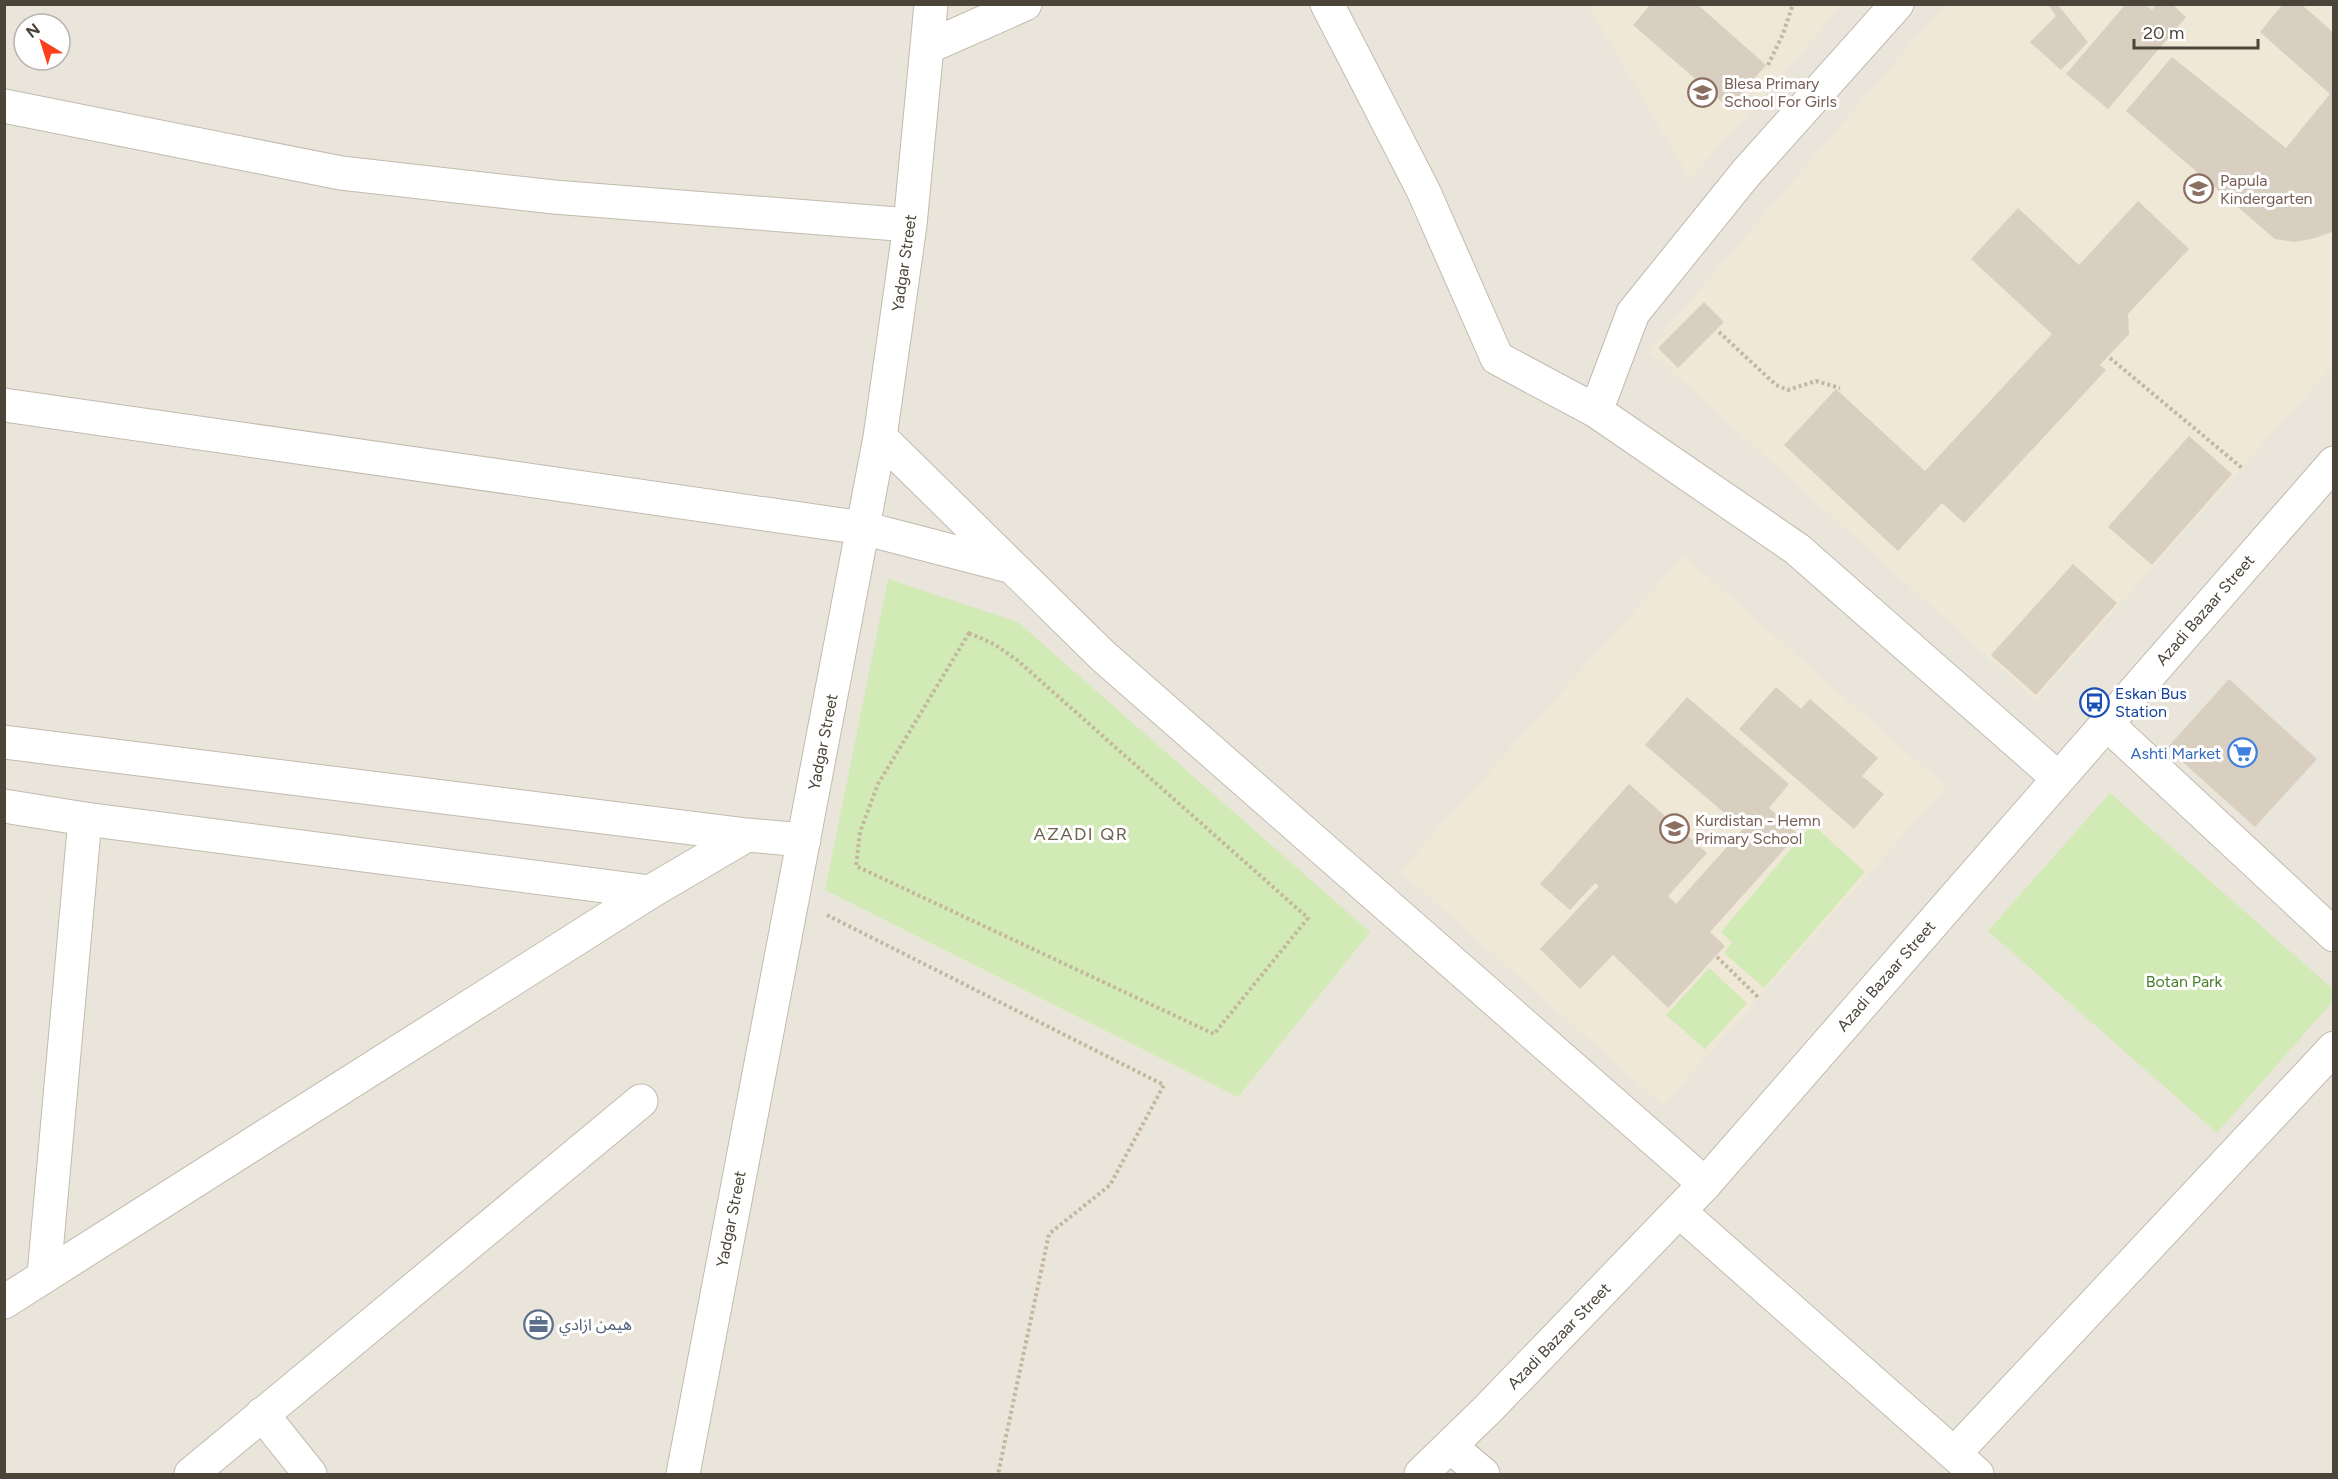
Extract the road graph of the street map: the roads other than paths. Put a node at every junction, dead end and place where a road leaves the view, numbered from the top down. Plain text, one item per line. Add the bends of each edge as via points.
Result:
1 (931, 4) edge
2 (1025, 4) edge
3 (1327, 4) edge
4 (1897, 4) edge
5 (928, 47) junction
6 (4, 106) edge
7 (910, 225) junction
8 (4, 405) edge
9 (1596, 411) junction
10 (880, 437) junction
11 (2334, 463) edge
12 (863, 528) junction
13 (1012, 567) junction
14 (2106, 723) junction
15 (4, 742) edge
16 (2058, 778) junction
17 (4, 806) edge
18 (86, 819) junction
19 (747, 835) junction
20 (804, 840) junction
21 (650, 892) junction
22 (2334, 935) edge
23 (2334, 1048) edge
24 (640, 1101) dead end
25 (1705, 1184) junction
26 (1679, 1211) junction
27 (44, 1275) junction
28 (4, 1302) edge
29 (262, 1414) junction
30 (1451, 1446) junction
31 (1965, 1464) edge
32 (191, 1474) edge
33 (310, 1474) edge
34 (683, 1474) edge
35 (1421, 1474) edge
36 (1483, 1474) edge

1 - 5 street, Yadgar Street
2 - 5 street
3 - 9 street via 1423,190 1497,358
4 - 9 street via 1746,173 1633,313
5 - 7 street, Yadgar Street
6 - 7 street via 341,173 555,197
7 - 10 street, Yadgar Street
8 - 12 street
9 - 16 street via 1797,549
10 - 12 street, Yadgar Street
10 - 13 street
11 - 14 street, Azadi Bazaar Street
12 - 13 street
12 - 20 street, Yadgar Street
13 - 25 street via 1102,656
14 - 16 street, Azadi Bazaar Street
14 - 22 street
15 - 19 street
16 - 25 street, Azadi Bazaar Street
17 - 18 street
18 - 21 street
18 - 27 street
19 - 20 street
19 - 21 street
20 - 34 street, Yadgar Street
21 - 27 street
23 - 31 street
24 - 29 street
25 - 26 street, Azadi Bazaar Street
26 - 30 street, Azadi Bazaar Street
26 - 31 street
27 - 28 street
29 - 32 street
29 - 33 street
30 - 35 street, Azadi Bazaar Street
30 - 36 street

